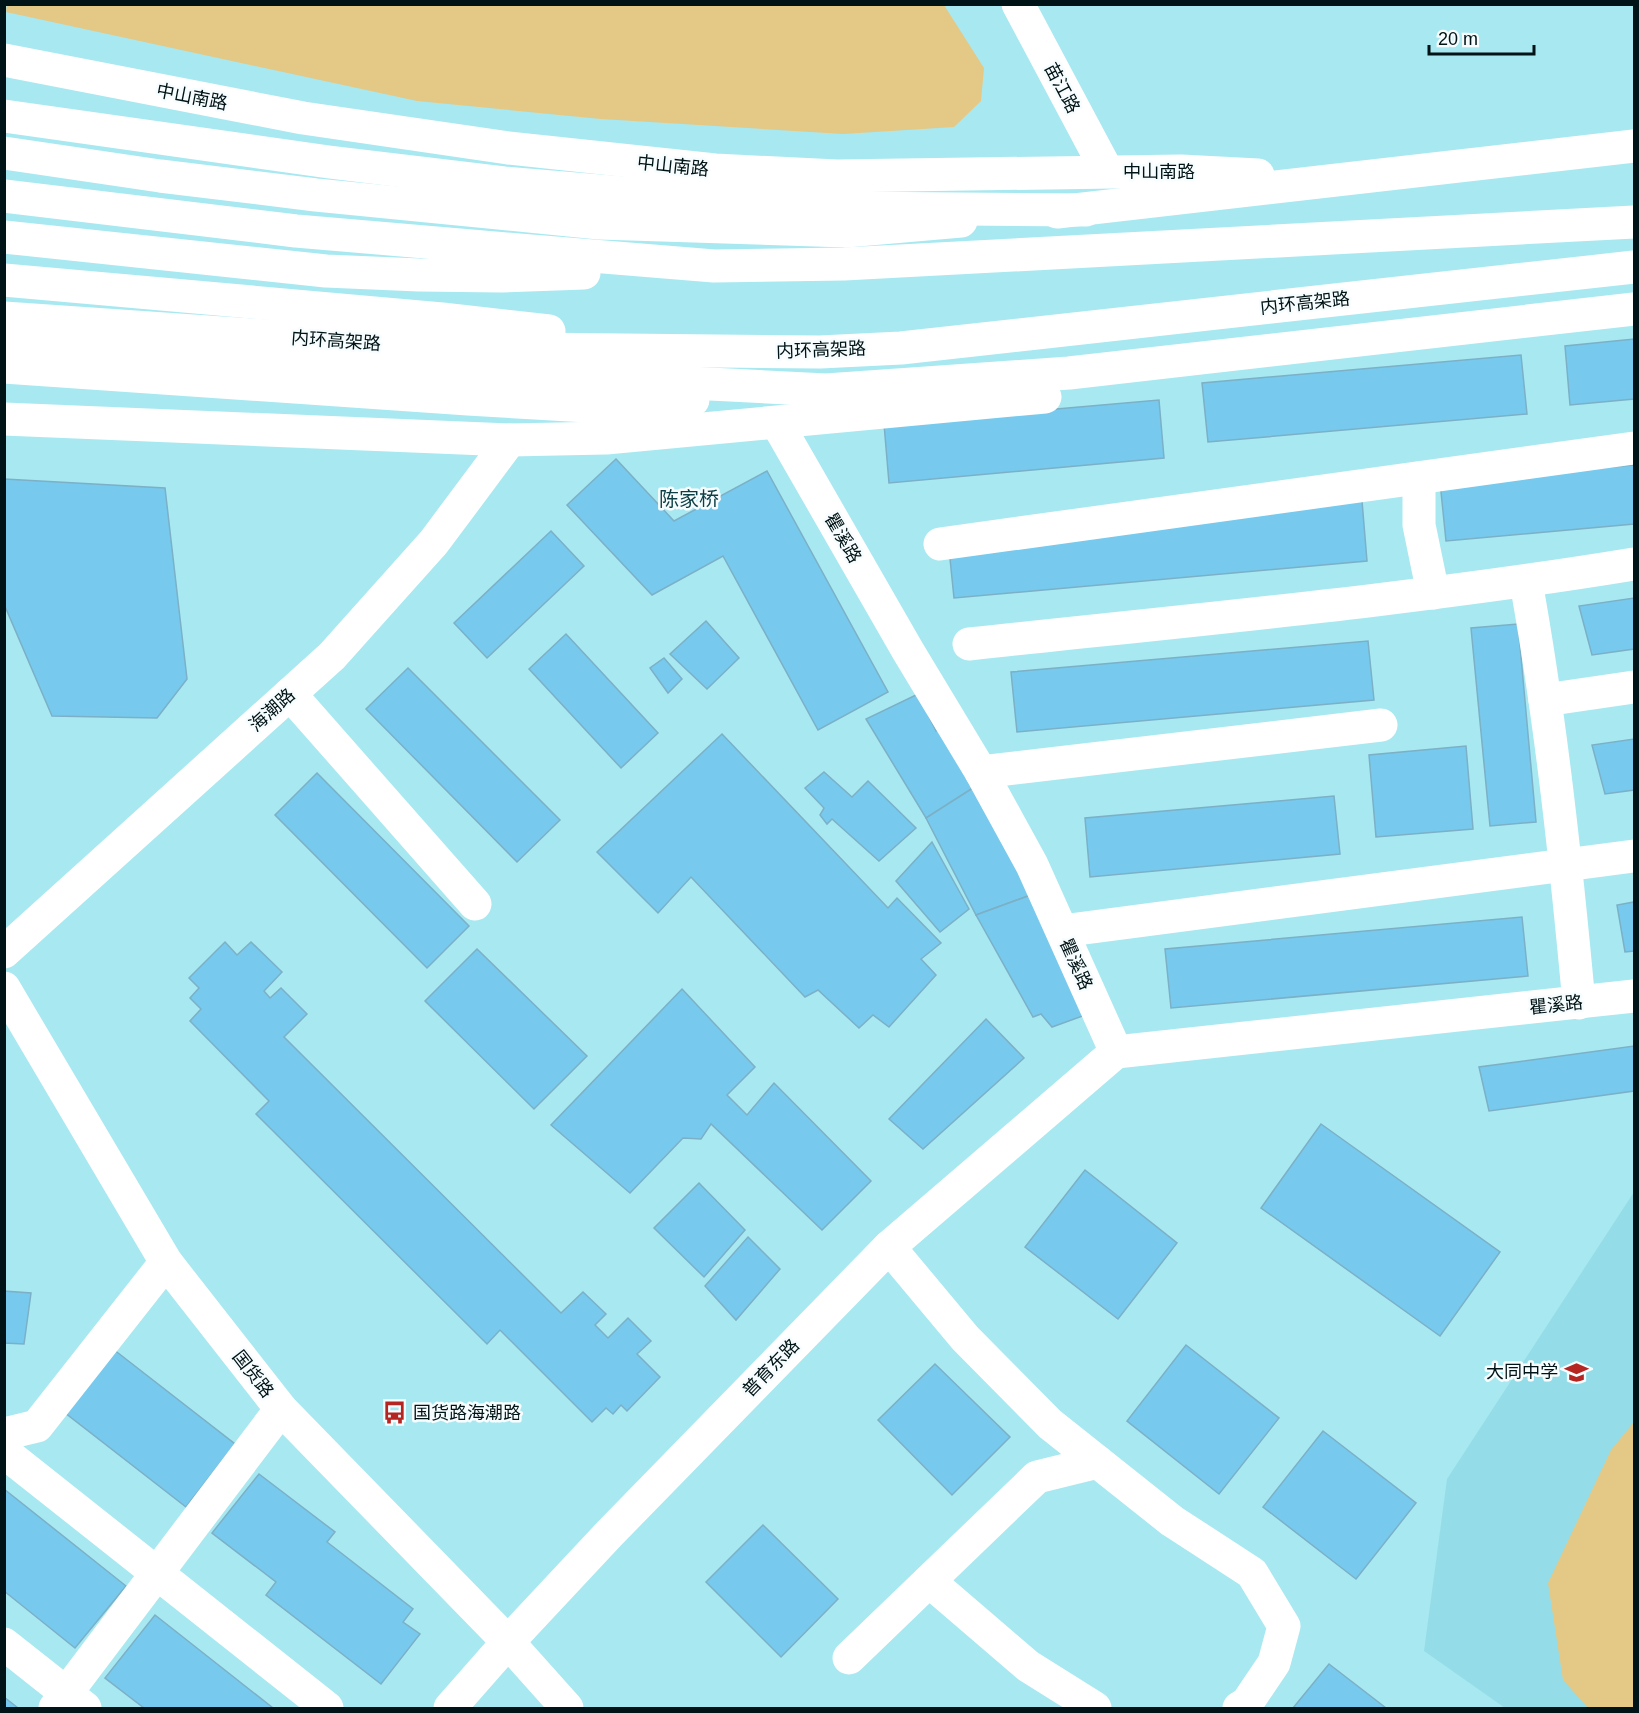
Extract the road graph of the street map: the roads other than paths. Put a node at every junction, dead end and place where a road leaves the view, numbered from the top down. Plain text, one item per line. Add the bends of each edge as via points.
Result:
1 (1018, 4) edge
2 (4, 60) edge
3 (4, 116) edge
4 (1635, 146) edge
5 (4, 153) edge
6 (1107, 171) junction
7 (1350, 179) junction
8 (4, 196) edge
9 (1086, 210) junction
10 (1635, 222) edge
11 (4, 237) edge
12 (714, 266) junction
13 (1635, 267) edge
14 (4, 280) edge
15 (1635, 309) edge
16 (4, 318) edge
17 (4, 340) edge
18 (733, 352) junction
19 (4, 367) edge
20 (1119, 369) junction
21 (826, 390) junction
22 (4, 419) edge
23 (777, 423) junction
24 (510, 440) junction
25 (1635, 448) edge
26 (1419, 478) junction
27 (940, 544) dead end
28 (1635, 564) edge
29 (1526, 582) junction
30 (1433, 593) junction
31 (969, 644) dead end
32 (1635, 687) edge
33 (291, 694) junction
34 (1545, 700) junction
35 (1381, 725) dead end
36 (981, 772) junction
37 (1635, 856) edge
38 (1567, 863) junction
39 (475, 904) dead end
40 (1062, 931) junction
41 (4, 952) edge
42 (4, 988) edge
43 (1635, 996) edge
44 (1579, 1003) junction
45 (1116, 1053) junction
46 (890, 1248) junction
47 (166, 1262) junction
48 (281, 1409) junction
49 (4, 1434) edge
50 (4, 1452) edge
51 (1098, 1462) junction
52 (157, 1573) junction
53 (930, 1581) junction
54 (507, 1642) junction
55 (4, 1644) edge
56 (849, 1658) dead end
57 (69, 1704) edge
58 (327, 1708) edge
59 (450, 1708) edge
60 (567, 1708) edge
61 (1095, 1708) edge
62 (1239, 1708) edge

1 - 6 main road, 苗江路
2 - 6 main road, 中山南路 via 303,118 508,148 715,170 837,176
3 - 9 main road via 504,183 754,204
4 - 7 main road, 中山南路
5 - 9 main road, 中山南路 via 316,195 599,223 846,231
6 - 7 main road, 中山南路
7 - 9 main road, 中山南路
8 - 12 main road via 296,231
10 - 12 main road via 844,264
11 - 12 main road via 326,271 419,275 513,276
13 - 18 main road, 内环高架路 via 901,348
14 - 18 main road via 442,319
15 - 20 main road
16 - 18 main road, 内环高架路 via 441,348
17 - 21 main road
19 - 21 main road via 587,406
20 - 21 main road
20 - 23 main road via 1058,396
22 - 24 main road
23 - 24 main road via 606,438
23 - 36 main road, 瞿溪路
24 - 33 main road, 海潮路 via 434,542 332,656
25 - 26 main road
26 - 27 main road
26 - 30 main road via 1419,525
28 - 29 main road
29 - 30 main road
29 - 34 main road
30 - 31 main road
32 - 34 main road
33 - 39 main road
33 - 41 main road, 海潮路
34 - 38 main road
35 - 36 main road
36 - 40 main road, 瞿溪路 via 1032,865
37 - 38 main road
38 - 40 main road
38 - 44 main road
40 - 45 main road, 瞿溪路
42 - 47 main road, 国货路
43 - 44 main road, 瞿溪路
44 - 45 main road, 瞿溪路
45 - 46 main road, 普育东路
46 - 51 main road via 965,1338 1050,1424
46 - 54 main road, 普育东路
47 - 48 main road, 国货路
47 - 49 main road via 37,1426
48 - 52 main road
48 - 54 main road, 国货路
50 - 52 main road
51 - 53 main road via 1037,1477
51 - 62 main road via 1172,1521 1252,1573 1284,1626 1274,1663
52 - 57 main road
52 - 58 main road
53 - 56 main road
53 - 61 main road via 1028,1665
54 - 59 main road, 普育东路
54 - 60 main road, 国货路
55 - 57 main road

